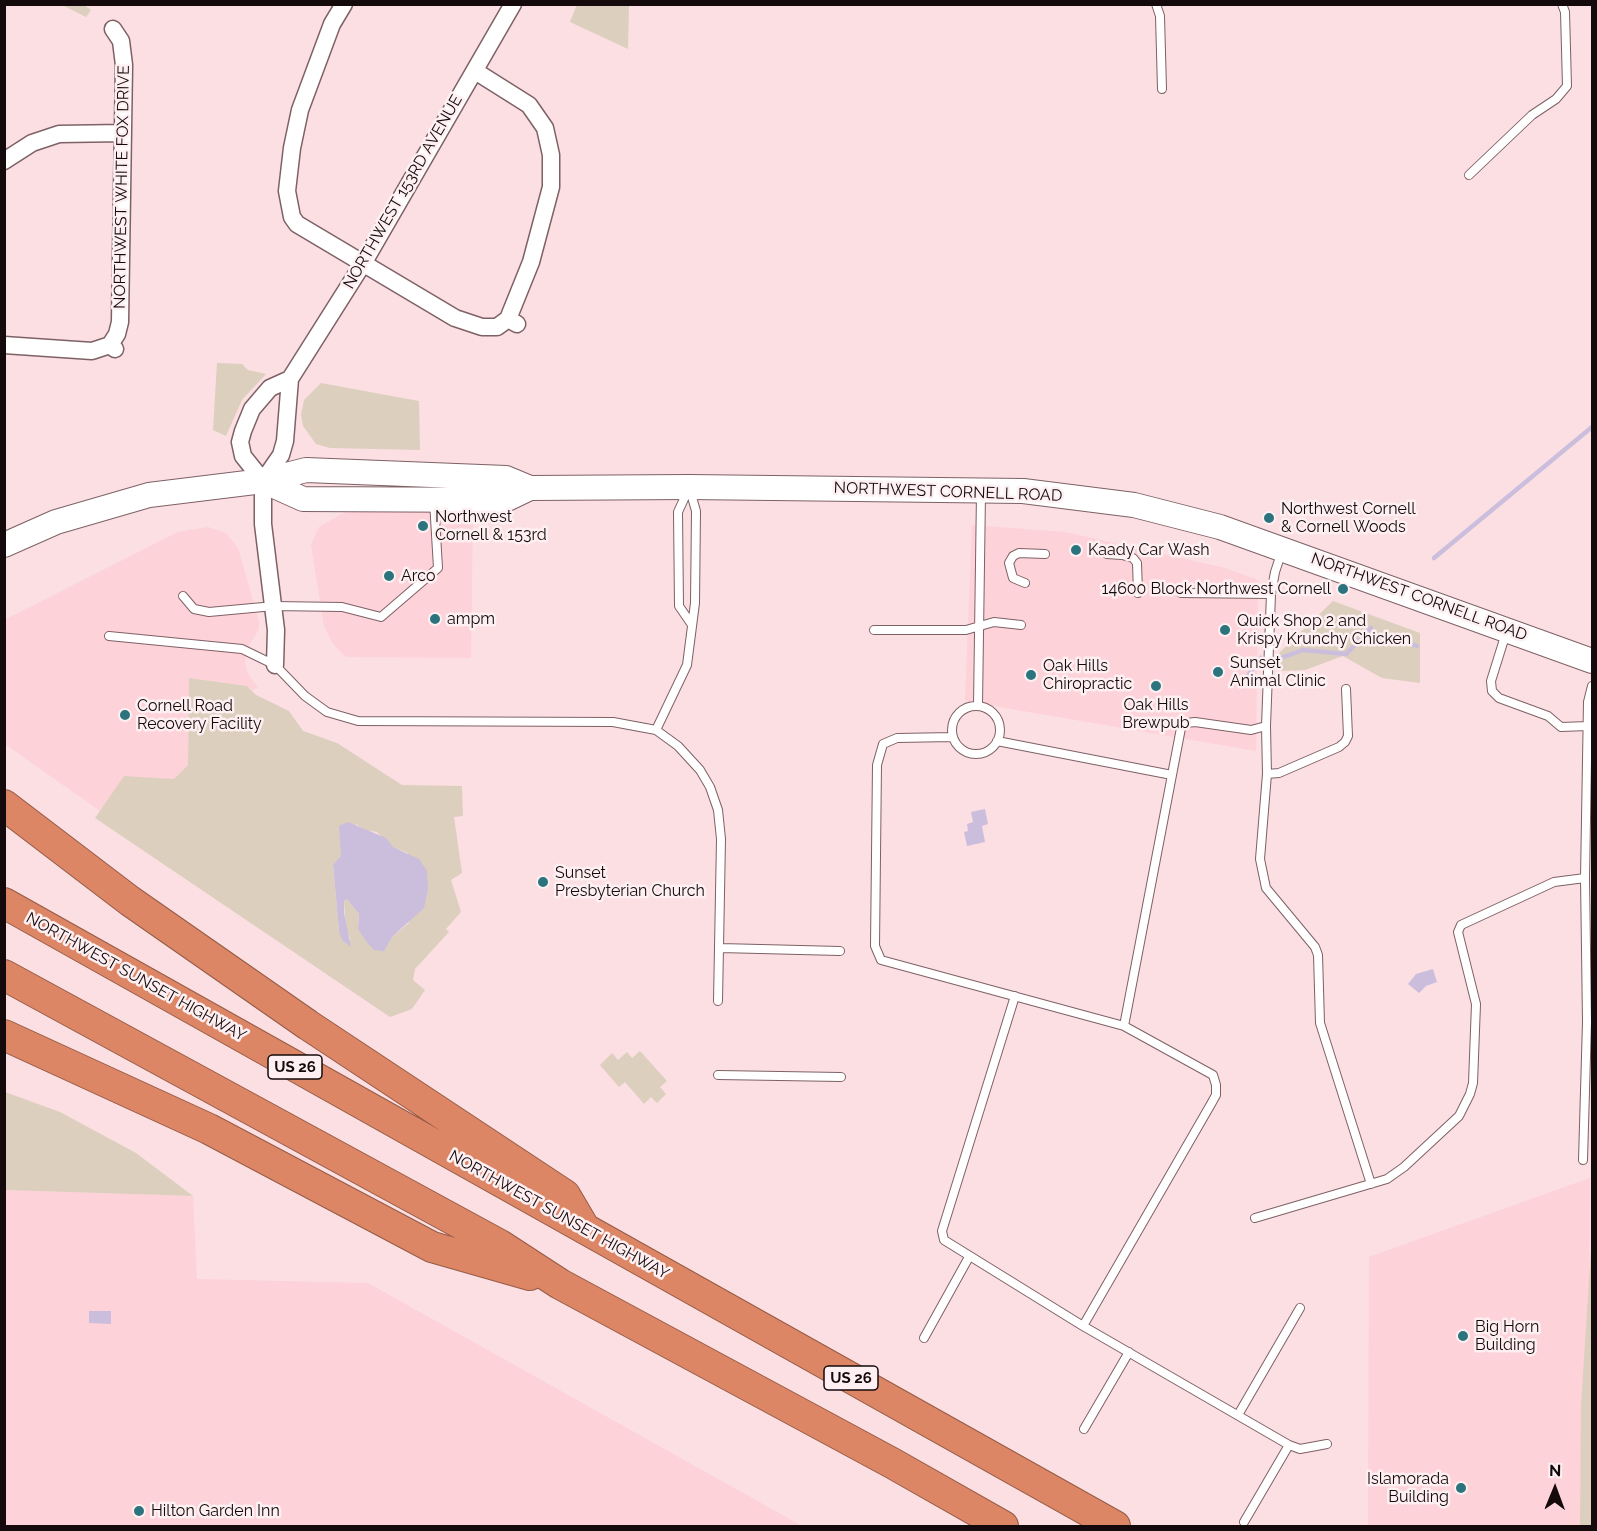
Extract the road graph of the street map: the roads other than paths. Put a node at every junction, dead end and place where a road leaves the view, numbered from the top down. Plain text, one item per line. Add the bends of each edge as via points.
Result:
1 (344, 4) edge
2 (513, 4) edge
3 (1156, 4) edge
4 (1562, 4) edge
5 (113, 29) dead end
6 (474, 71) junction
7 (1162, 89) dead end
8 (123, 133) junction
9 (4, 160) edge
10 (1469, 175) dead end
11 (364, 262) junction
12 (4, 345) edge
13 (290, 379) junction
14 (263, 481) junction
15 (689, 487) junction
16 (530, 488) junction
17 (981, 489) junction
18 (434, 500) junction
19 (4, 545) edge
20 (1283, 548) junction
21 (1045, 554) dead end
22 (1107, 554) dead end
23 (1025, 583) dead end
24 (1138, 593) dead end
25 (1181, 593) dead end
26 (1271, 594) junction
27 (183, 596) dead end
28 (274, 606) junction
29 (692, 625) junction
30 (1021, 626) dead end
31 (979, 627) junction
32 (1507, 629) junction
33 (874, 630) dead end
34 (109, 636) dead end
35 (1593, 661) edge
36 (275, 665) junction
37 (1593, 686) edge
38 (1346, 689) dead end
39 (978, 705) junction
40 (1266, 726) junction
41 (1588, 726) junction
42 (656, 730) junction
43 (952, 737) junction
44 (997, 741) junction
45 (1267, 774) junction
46 (1172, 775) junction
47 (4, 805) edge
48 (1585, 878) junction
49 (4, 903) edge
50 (720, 948) junction
51 (840, 951) dead end
52 (4, 975) edge
53 (1015, 996) junction
54 (718, 1001) dead end
55 (1124, 1026) junction
56 (4, 1035) edge
57 (718, 1075) dead end
58 (841, 1077) dead end
59 (1583, 1160) dead end
60 (1371, 1184) junction
61 (1255, 1218) dead end
62 (586, 1230) junction
63 (969, 1257) junction
64 (560, 1284) junction
65 (1300, 1308) dead end
66 (1083, 1326) junction
67 (924, 1338) dead end
68 (1129, 1352) junction
69 (1238, 1415) junction
70 (1084, 1429) dead end
71 (1328, 1444) dead end
72 (1289, 1445) junction
73 (1244, 1522) dead end
74 (1003, 1527) edge
75 (1115, 1527) edge

1 - 11 street via 332,24 300,110 292,148 288,204 297,224
2 - 6 street, NORTHWEST 153RD AVENUE
3 - 7 lane via 1160,16
4 - 10 lane via 1567,86
5 - 8 street, NORTHWEST WHITE FOX DRIVE via 124,52
6 - 11 street, NORTHWEST 153RD AVENUE
6 - 11 street via 529,105 545,128 551,155 551,187 512,321 491,328 462,321
8 - 9 street via 52,135
8 - 12 street, NORTHWEST WHITE FOX DRIVE via 120,322 112,347 92,351
11 - 13 street, NORTHWEST 153RD AVENUE
13 - 14 street, NORTHWEST 153RD AVENUE via 285,441 281,455
13 - 14 street, NORTHWEST 153RD AVENUE via 270,388 252,409 240,442 243,456
14 - 16 main road, NORTHWEST CORNELL ROAD via 306,470 506,478
14 - 18 main road, NORTHWEST CORNELL ROAD via 303,499
14 - 19 main road, NORTHWEST CORNELL ROAD via 148,495 56,522
14 - 28 street via 263,524
15 - 16 main road, NORTHWEST CORNELL ROAD
15 - 17 main road, NORTHWEST CORNELL ROAD
15 - 29 lane via 696,512
15 - 29 lane via 678,512 679,606
16 - 18 main road, NORTHWEST CORNELL ROAD via 505,500
17 - 20 main road, NORTHWEST CORNELL ROAD via 1058,494 1134,505
17 - 31 lane
18 - 28 lane via 438,568 381,617 342,607
20 - 26 lane
20 - 32 main road, NORTHWEST CORNELL ROAD
21 - 23 lane via 1013,556 1009,563 1012,578
22 - 24 lane via 1122,555 1137,563
25 - 26 lane
26 - 40 lane
27 - 28 lane via 194,609 209,612
28 - 36 street
29 - 42 lane via 687,665
30 - 31 lane via 994,622
31 - 33 lane
31 - 39 lane
32 - 35 main road, NORTHWEST CORNELL ROAD
32 - 41 lane via 1491,681 1492,692 1548,716 1561,727
34 - 36 lane via 242,650
36 - 42 lane via 327,712 358,721 613,722
37 - 41 lane
38 - 45 lane via 1345,742 1279,773
39 - 43 lane via 960,711 954,718
39 - 44 lane via 994,714 1000,732
40 - 45 lane
40 - 46 lane via 1251,730 1187,723 1181,728
41 - 48 lane
42 - 50 lane via 700,770 718,810
43 - 44 lane via 964,752 973,754 983,753
43 - 53 lane via 897,738 883,744 877,765 876,946 881,960 894,966
44 - 46 lane
45 - 60 lane via 1260,859 1266,888 1315,946 1320,1023
46 - 55 lane
47 - 62 highway via 130,901 565,1195
48 - 59 lane via 1587,1022
48 - 60 lane via 1554,882 1461,925 1458,932 1476,1004 1470,1094 1459,1116 1412,1160 1387,1179
49 - 62 highway, NORTHWEST SUNSET HIGHWAY / US 26
50 - 51 lane
50 - 54 lane
52 - 64 highway via 500,1245
53 - 55 lane
53 - 63 lane via 942,1231 949,1245
55 - 66 lane via 1213,1075 1216,1095
56 - 64 highway via 209,1129 432,1246
57 - 58 lane
60 - 61 lane
62 - 75 highway, NORTHWEST SUNSET HIGHWAY / US 26
63 - 66 lane
63 - 67 lane
64 - 74 highway
65 - 69 lane
66 - 68 lane
68 - 69 lane
68 - 70 lane
69 - 72 lane
71 - 72 lane via 1300,1449
72 - 73 lane

